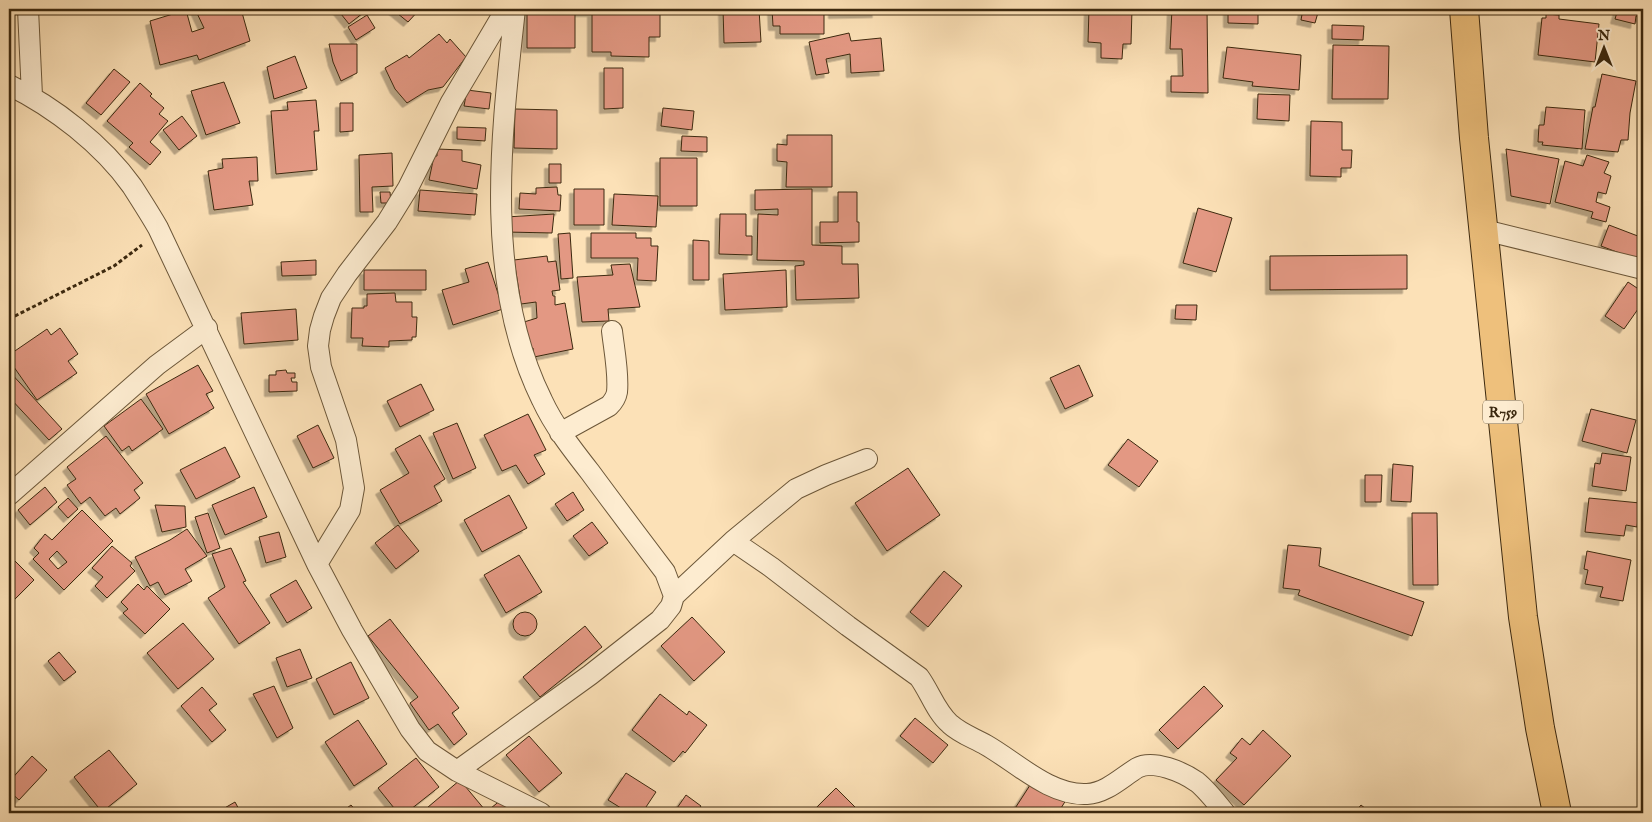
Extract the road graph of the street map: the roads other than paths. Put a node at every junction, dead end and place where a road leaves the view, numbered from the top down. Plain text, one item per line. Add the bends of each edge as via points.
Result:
1 (28, 9) edge
2 (506, 9) edge
3 (515, 9) edge
4 (1464, 9) edge
5 (9, 85) edge
6 (32, 96) junction
7 (1484, 230) junction
8 (1643, 268) edge
9 (207, 328) junction
10 (612, 331) dead end
11 (560, 433) junction
12 (867, 459) dead end
13 (9, 495) edge
14 (733, 541) junction
15 (317, 564) junction
16 (674, 596) junction
17 (457, 770) junction
18 (541, 813) edge
19 (1224, 813) edge
20 (1557, 813) edge

1 - 6 street
2 - 15 street via 451,102 408,188 331,298 324,316 318,346 321,367 346,440 354,488 350,510
3 - 11 street via 503,134 500,204 504,262 516,331 527,368
4 - 7 main road, R759
5 - 6 street
6 - 9 street via 102,152 131,185 158,228
7 - 8 street
7 - 20 main road, R759 via 1523,617
9 - 13 street via 157,365
9 - 15 street
10 - 11 street via 617,384 614,401
11 - 16 street via 666,572
12 - 14 street via 796,489
14 - 16 street
14 - 19 street via 919,677 949,724 1029,774 1070,793 1088,794 1107,788 1139,767 1169,768 1196,782
15 - 17 street via 410,729 427,751
16 - 17 street via 660,620 627,647
17 - 18 street

